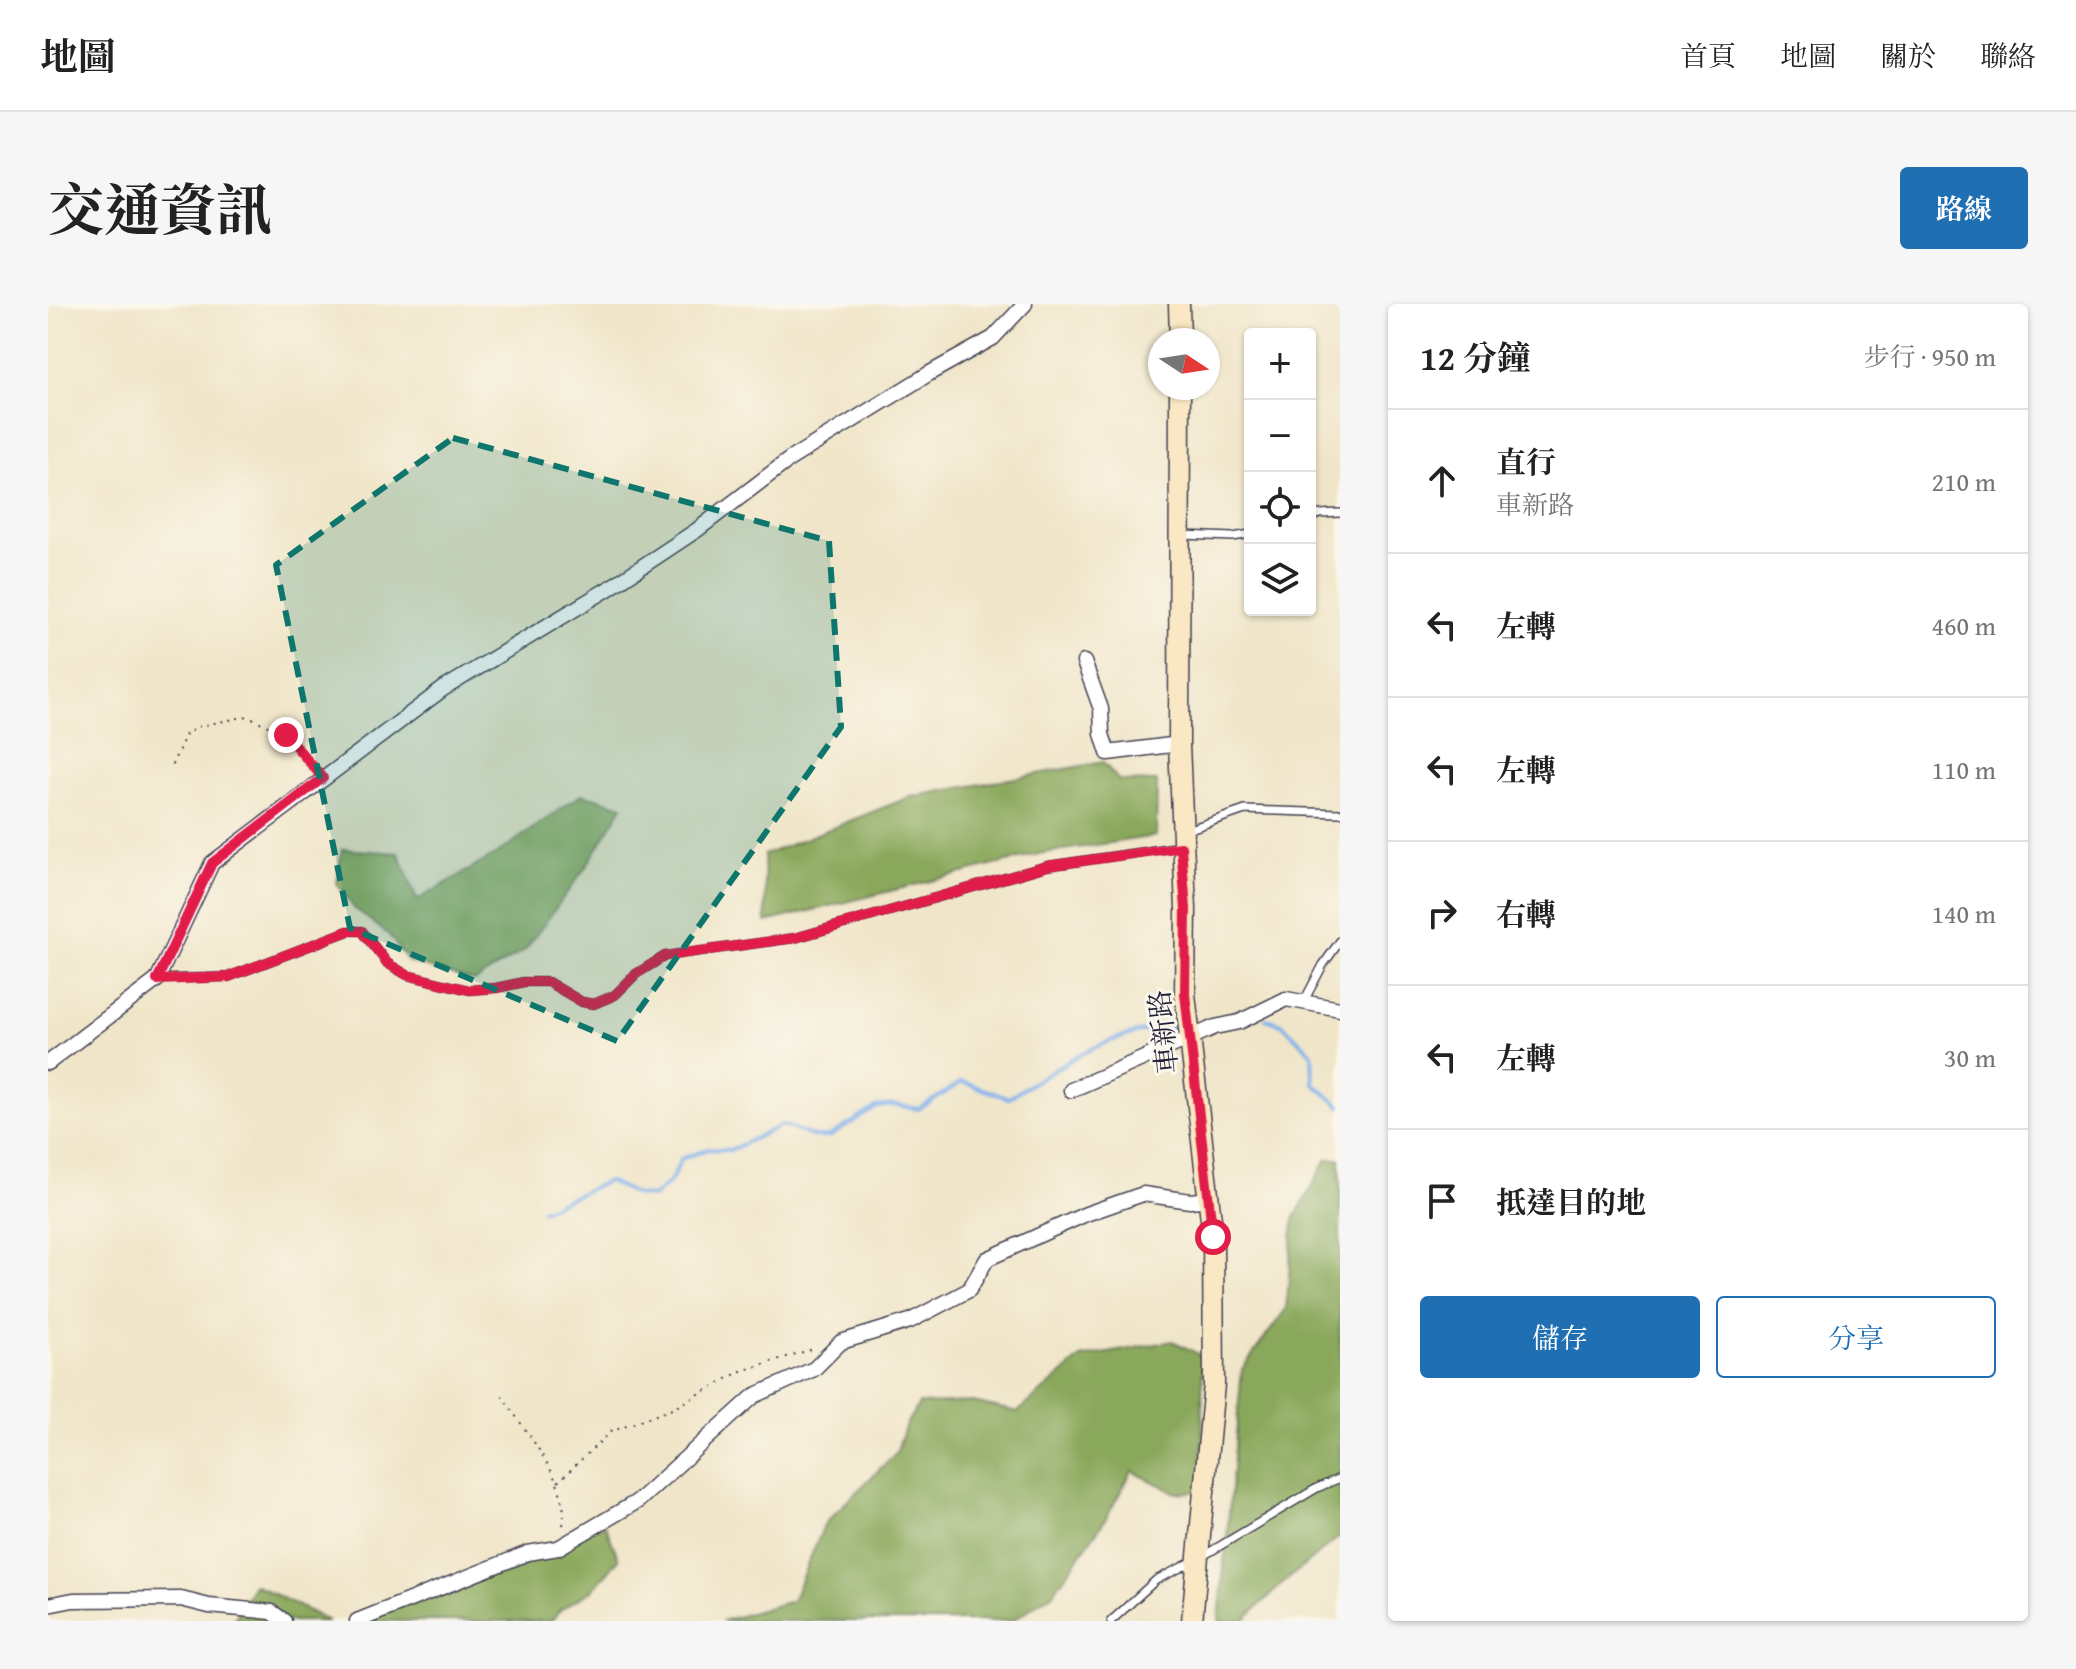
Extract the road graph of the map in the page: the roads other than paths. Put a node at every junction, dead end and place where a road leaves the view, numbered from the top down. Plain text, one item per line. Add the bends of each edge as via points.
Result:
1 (1025, 304) edge
2 (1179, 304) edge
3 (1180, 328) edge
4 (1180, 400) edge
5 (1340, 513) edge
6 (1316, 516) edge
7 (1181, 535) junction
8 (1244, 535) edge
9 (1084, 662) dead end
10 (1179, 744) junction
11 (1340, 813) edge
12 (1181, 847) junction
13 (1340, 941) edge
14 (157, 980) junction
15 (1304, 1002) junction
16 (1340, 1009) edge
17 (1191, 1039) junction
18 (48, 1063) edge
19 (1071, 1090) dead end
20 (1210, 1199) junction
21 (1340, 1478) edge
22 (1197, 1559) junction
23 (48, 1605) edge
24 (284, 1621) edge
25 (357, 1621) edge
26 (1111, 1621) edge
27 (1192, 1621) edge

1 - 14 street via 993,338 790,459 608,589 443,689 212,863
2 - 3 street
4 - 7 street, 車新路
5 - 6 lane
7 - 8 lane
7 - 10 street, 車新路
9 - 10 street via 1101,709 1108,753
10 - 12 street, 車新路
11 - 12 lane via 1245,810 1187,830
12 - 14 lane via 1047,866 795,938 665,956 615,995 594,1004 548,982 469,990 407,975 387,963 362,931 348,931 228,977
12 - 17 street, 車新路
13 - 15 lane
14 - 18 street
15 - 16 street
15 - 17 street via 1286,999
17 - 19 street
17 - 20 street, 車新路
20 - 22 street, 車新路 via 1214,1384
20 - 25 street via 1143,1194 987,1259 969,1290 910,1321 841,1342 814,1369 754,1396 638,1501 558,1548 528,1553
21 - 22 lane
22 - 26 lane via 1156,1580
22 - 27 street, 車新路
23 - 24 street via 181,1599 272,1612

